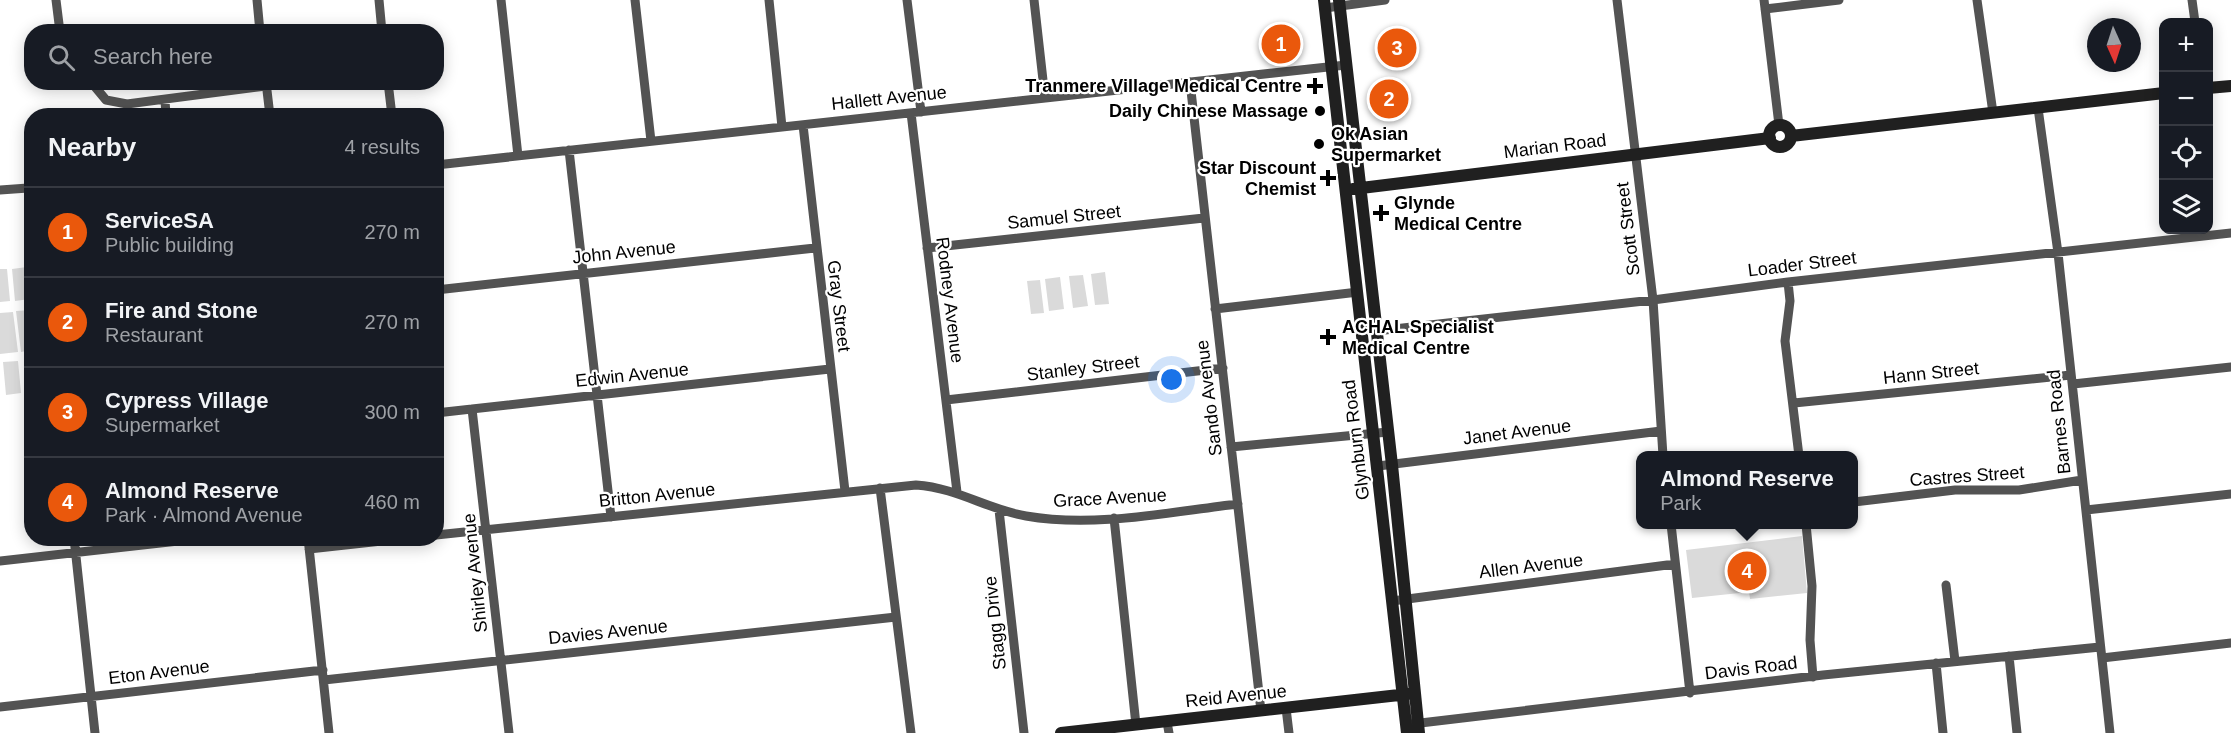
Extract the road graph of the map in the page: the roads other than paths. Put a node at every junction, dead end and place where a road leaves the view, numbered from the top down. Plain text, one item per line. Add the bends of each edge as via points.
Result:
1 (56, 0) edge
2 (257, 0) edge
3 (379, 0) edge
4 (501, 0) edge
5 (635, 0) edge
6 (769, 0) edge
7 (908, 0) edge
8 (1034, 0) edge
9 (1384, 0) edge
10 (1617, 0) edge
11 (1839, 0) edge
12 (1977, 0) edge
13 (2192, 0) edge
14 (1339, 3) edge
15 (1324, 4) edge
16 (1765, 4) edge
17 (2194, 18) edge
18 (59, 24) edge
19 (259, 24) edge
20 (381, 24) edge
21 (1346, 65) junction
22 (1332, 66) junction
23 (1190, 82) junction
24 (2231, 86) edge
25 (2213, 88) edge
26 (97, 90) edge
27 (228, 90) edge
28 (267, 90) edge
29 (389, 90) edge
30 (2159, 93) edge
31 (1045, 98) junction
32 (165, 100) junction
33 (166, 108) edge
34 (269, 108) edge
35 (391, 108) edge
36 (2038, 108) junction
37 (916, 112) junction
38 (1993, 113) junction
39 (803, 124) junction
40 (1779, 125) junction
41 (782, 127) junction
42 (1791, 135) junction
43 (1770, 138) junction
44 (651, 141) junction
45 (569, 150) junction
46 (1636, 154) junction
47 (518, 156) junction
48 (444, 164) edge
49 (24, 188) edge
50 (1360, 188) junction
51 (1346, 189) junction
52 (0, 190) edge
53 (1204, 218) junction
54 (2231, 233) edge
55 (815, 248) junction
56 (927, 248) junction
57 (2058, 253) junction
58 (583, 273) junction
59 (1788, 282) junction
60 (444, 289) edge
61 (1359, 292) junction
62 (1653, 300) junction
63 (1215, 309) junction
64 (1376, 331) junction
65 (2231, 367) edge
66 (830, 369) junction
67 (1223, 369) junction
68 (2072, 379) junction
69 (597, 396) junction
70 (946, 400) junction
71 (1794, 403) junction
72 (472, 409) junction
73 (444, 412) edge
74 (1661, 431) junction
75 (1388, 432) junction
76 (1373, 433) junction
77 (1231, 447) junction
78 (1663, 451) edge
79 (1799, 451) edge
80 (1392, 465) junction
81 (1378, 466) junction
82 (2082, 480) junction
83 (880, 488) junction
84 (845, 491) junction
85 (957, 492) junction
86 (2231, 494) edge
87 (1858, 502) edge
88 (1238, 504) junction
89 (999, 510) junction
90 (2086, 510) junction
91 (611, 517) junction
92 (1114, 518) junction
93 (1671, 529) edge
94 (1806, 529) edge
95 (487, 530) junction
96 (444, 535) edge
97 (75, 546) edge
98 (136, 546) edge
99 (309, 546) edge
100 (336, 546) edge
101 (309, 549) junction
102 (75, 553) junction
103 (0, 561) edge
104 (1675, 564) junction
105 (1946, 585) dead end
106 (1406, 598) junction
107 (1392, 601) junction
108 (896, 617) junction
109 (2231, 643) edge
110 (2100, 647) junction
111 (2009, 656) junction
112 (2102, 658) junction
113 (501, 661) junction
114 (1955, 661) junction
115 (1936, 663) junction
116 (322, 670) junction
117 (1813, 677) junction
118 (324, 680) junction
119 (1690, 693) junction
120 (1409, 694) junction
121 (91, 697) junction
122 (0, 707) edge
123 (1286, 708) junction
124 (1261, 711) junction
125 (1136, 725) junction
126 (1168, 727) edge
127 (1413, 728) edge
128 (95, 733) edge
129 (329, 733) edge
130 (508, 733) edge
131 (911, 733) edge
132 (1024, 733) edge
133 (1061, 733) edge
134 (1289, 733) edge
135 (1943, 733) edge
136 (2017, 733) edge
137 (2110, 733) edge

1 - 18 street
2 - 19 street
3 - 20 street
4 - 47 street
5 - 44 street
6 - 41 street
7 - 37 street, Rodney Avenue
8 - 31 street
9 - 14 street
10 - 46 street, Scott Street
11 - 16 street
12 - 38 street
13 - 17 street
14 - 15 street
14 - 21 main road, Glynburn Road
15 - 22 main road, Glynburn Road
16 - 40 street
21 - 22 street, Hallett Avenue
21 - 50 main road, Glynburn Road
22 - 23 street, Hallett Avenue
22 - 51 main road, Glynburn Road
23 - 31 street, Hallett Avenue
23 - 53 street, Sando Avenue
24 - 25 main road
26 - 32 street via 115,103
27 - 32 street
28 - 34 street
29 - 35 street
30 - 36 main road
31 - 37 street, Hallett Avenue
32 - 33 street
36 - 38 main road
36 - 57 street, Barnes Road
37 - 39 street, Hallett Avenue
37 - 56 street, Rodney Avenue
38 - 42 main road
39 - 41 street, Hallett Avenue
39 - 55 street, Gray Street
40 - 42 main road via 1788,128
40 - 43 main road via 1772,129
41 - 44 street, Hallett Avenue
42 - 43 main road via 1789,143 1779,147
43 - 46 main road, Marian Road
44 - 45 street, Hallett Avenue
45 - 47 street, Hallett Avenue
45 - 58 street
46 - 50 main road, Marian Road
46 - 62 street, Scott Street
47 - 48 street, Hallett Avenue
49 - 52 street
50 - 51 main road, Marian Road
50 - 64 main road, Glynburn Road
51 - 61 main road, Glynburn Road
53 - 56 street, Samuel Street
53 - 63 street, Sando Avenue
54 - 57 street, Loader Street
55 - 58 street, John Avenue
55 - 66 street, Gray Street
56 - 70 street, Rodney Avenue
57 - 59 street, Loader Street
57 - 68 street, Barnes Road
58 - 60 street, John Avenue
58 - 69 street
59 - 62 street, Loader Street
59 - 71 street via 1785,341
61 - 63 street
61 - 76 main road, Glynburn Road
62 - 64 street, Loader Street
62 - 74 street, Scott Street
63 - 67 street, Sando Avenue
64 - 75 main road, Glynburn Road
65 - 68 street, Hann Street
66 - 69 street, Edwin Avenue
66 - 84 street, Gray Street
67 - 70 street, Stanley Street
67 - 77 street, Sando Avenue
68 - 71 street, Hann Street
68 - 82 street, Barnes Road
69 - 72 street, Edwin Avenue
69 - 91 street
70 - 85 street, Rodney Avenue
71 - 79 street
72 - 73 street, Edwin Avenue
72 - 95 street, Shirley Avenue
74 - 78 street, Scott Street
74 - 80 street, Janet Avenue
75 - 76 street
75 - 80 main road, Glynburn Road
76 - 77 street
76 - 81 main road, Glynburn Road
77 - 88 street, Sando Avenue
80 - 81 street, Janet Avenue
80 - 106 main road, Glynburn Road
81 - 107 main road, Glynburn Road
82 - 87 street, Castres Street via 2019,490 1954,490
82 - 90 street, Barnes Road
83 - 84 street, Britton Avenue
83 - 85 street, Grace Avenue via 916,485
83 - 108 street
84 - 91 street, Britton Avenue
85 - 89 street, Grace Avenue
86 - 90 street
88 - 92 street, Grace Avenue
88 - 124 street, Sando Avenue
89 - 92 street, Grace Avenue via 1052,519
89 - 132 street, Stagg Drive
90 - 110 street, Barnes Road
91 - 95 street, Britton Avenue
92 - 125 street
93 - 104 street
94 - 117 street via 1812,586
95 - 96 street, Britton Avenue
95 - 113 street, Shirley Avenue
97 - 102 street
98 - 102 street
99 - 101 street
100 - 101 street
101 - 116 street
102 - 103 street
102 - 121 street
104 - 106 street, Allen Avenue
104 - 119 street
105 - 114 street
106 - 107 street, Allen Avenue
106 - 120 main road, Glynburn Road
107 - 120 main road, Glynburn Road
108 - 113 street, Davies Avenue
108 - 131 street
109 - 112 street
110 - 111 street, Davis Road
110 - 112 street, Barnes Road
111 - 114 street, Davis Road
111 - 136 street
112 - 137 street, Barnes Road
113 - 118 street, Davies Avenue
113 - 130 street, Shirley Avenue
114 - 115 street, Davis Road
115 - 117 street, Davis Road
115 - 135 street
116 - 118 street
116 - 121 street, Eton Avenue
117 - 119 street, Davis Road
118 - 129 street
119 - 127 street, Davis Road
120 - 123 main road, Reid Avenue
120 - 127 main road, Glynburn Road
121 - 122 street, Eton Avenue
121 - 128 street
123 - 124 main road, Reid Avenue
123 - 134 street
124 - 126 main road, Reid Avenue
125 - 126 main road, Reid Avenue
125 - 133 main road, Reid Avenue

